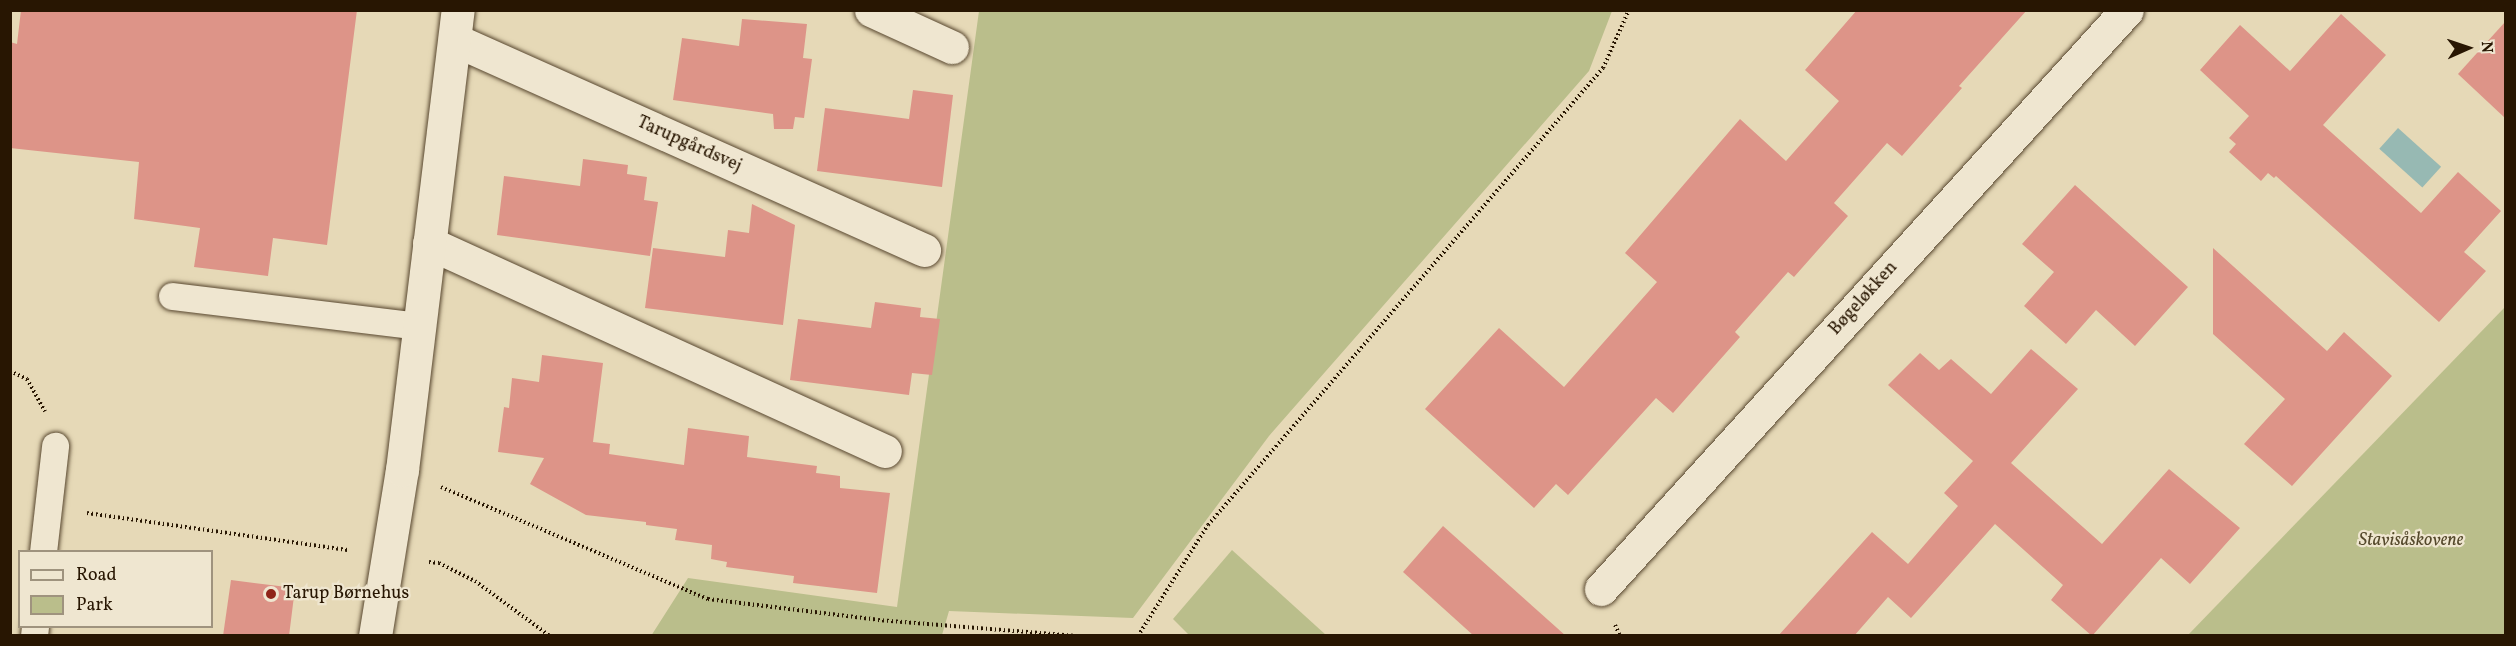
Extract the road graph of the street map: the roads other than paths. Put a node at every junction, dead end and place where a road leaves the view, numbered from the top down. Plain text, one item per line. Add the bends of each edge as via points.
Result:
1 (870, 10) edge
2 (2127, 10) edge
3 (456, 25) edge
4 (952, 47) dead end
5 (429, 243) junction
6 (924, 250) dead end
7 (172, 296) dead end
8 (419, 326) junction
9 (55, 446) road end
10 (885, 451) dead end
11 (43, 550) edge
12 (1600, 589) dead end
13 (375, 636) edge

1 - 4 street
2 - 12 street, Bøgeløkken
3 - 5 street, Tarupgårdsvej
3 - 6 street, Tarupgårdsvej
5 - 8 street, Tarupgårdsvej
5 - 10 street
7 - 8 lane
8 - 13 street, Tarupgårdsvej via 402,470
9 - 11 lane

